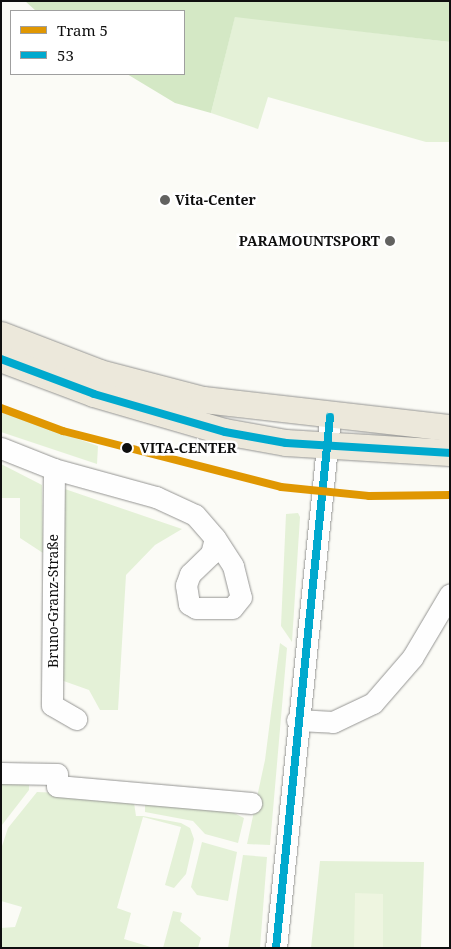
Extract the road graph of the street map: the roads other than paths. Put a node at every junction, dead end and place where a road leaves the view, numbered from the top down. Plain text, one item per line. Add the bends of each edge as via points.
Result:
1 (1, 335) edge
2 (1, 359) edge
3 (330, 417) junction
4 (450, 428) edge
5 (327, 447) junction
6 (1, 448) edge
7 (450, 452) edge
8 (54, 469) junction
9 (215, 538) dead end
10 (450, 594) edge
11 (76, 718) dead end
12 (297, 720) junction
13 (1, 773) edge
14 (251, 803) dead end
15 (276, 948) edge

1 - 3 main road via 161,390
2 - 5 main road via 190,424
3 - 4 main road
3 - 5 street
5 - 7 main road
5 - 12 street
6 - 8 street
8 - 9 street via 156,497 195,515
8 - 11 street, Bruno-Granz-Straße via 52,705
10 - 12 street via 406,666 373,703 332,722
12 - 15 street
13 - 14 street via 57,774 57,786

